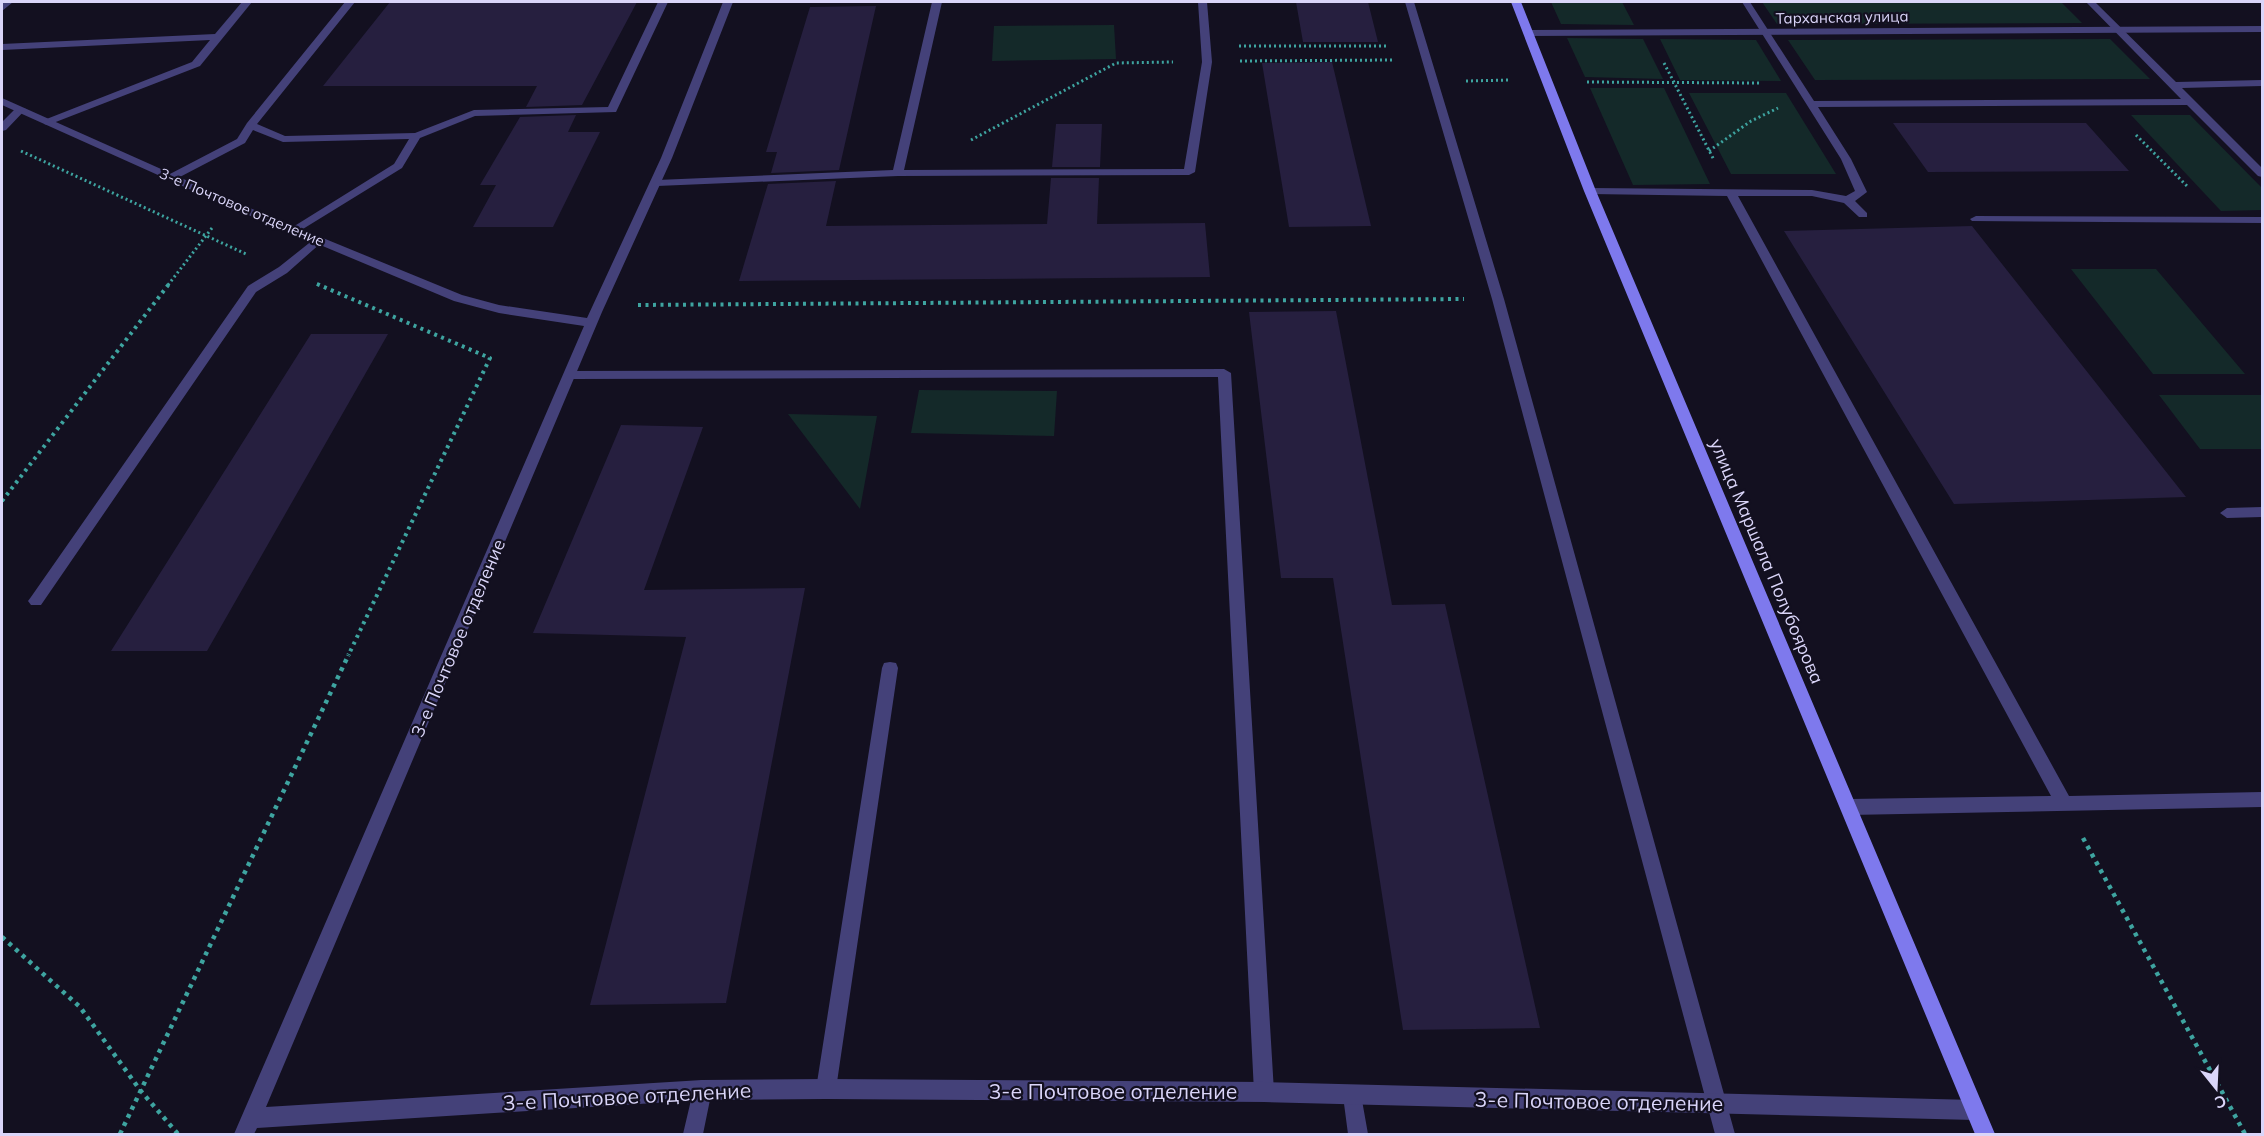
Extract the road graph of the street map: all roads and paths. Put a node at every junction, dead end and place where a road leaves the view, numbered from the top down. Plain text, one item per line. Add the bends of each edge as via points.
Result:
1 (8, 2) edge
2 (247, 2) edge
3 (350, 2) edge
4 (663, 2) edge
5 (728, 2) edge
6 (937, 2) edge
7 (1203, 2) edge
8 (1409, 2) edge
9 (1516, 2) edge
10 (1746, 2) edge
11 (2090, 2) edge
12 (2, 8) edge
13 (2114, 28) junction
14 (2262, 29) edge
15 (1529, 33) junction
16 (1766, 33) junction
17 (1647, 34) junction
18 (219, 37) junction
19 (1206, 46) junction
20 (2, 47) edge
21 (1423, 53) junction
22 (1208, 62) junction
23 (1515, 79) dead end
24 (1432, 83) junction
25 (2262, 83) edge
26 (2172, 85) junction
27 (2, 100) edge
28 (2104, 102) junction
29 (2189, 102) junction
30 (1811, 104) junction
31 (21, 109) junction
32 (48, 122) junction
33 (251, 125) junction
34 (2, 128) edge
35 (416, 136) junction
36 (970, 141) dead end
37 (12, 147) dead end
38 (1709, 151) junction
39 (898, 173) junction
40 (2262, 174) edge
41 (172, 177) junction
42 (657, 183) junction
43 (1590, 191) junction
44 (1730, 191) junction
45 (1848, 200) junction
46 (231, 204) junction
47 (1863, 216) dead end
48 (1976, 219) dead end
49 (2221, 220) junction
50 (2262, 220) edge
51 (294, 230) junction
52 (206, 237) junction
53 (318, 240) junction
54 (283, 270) junction
55 (1498, 298) junction
56 (594, 318) junction
57 (571, 375) junction
58 (2, 501) edge
59 (2262, 512) edge
60 (2227, 513) dead end
61 (36, 601) dead end
62 (890, 668) dead end
63 (2262, 800) edge
64 (2064, 804) junction
65 (1849, 807) junction
66 (2, 937) edge
67 (826, 1089) junction
68 (140, 1090) junction
69 (702, 1090) junction
70 (1264, 1092) junction
71 (1353, 1096) junction
72 (1717, 1103) junction
73 (1974, 1110) junction
74 (248, 1126) edge
75 (120, 1134) edge
76 (178, 1134) edge
77 (693, 1134) edge
78 (1358, 1134) edge
79 (1725, 1134) edge
80 (1985, 1134) edge
81 (2245, 1134) edge

1 - 12 street
2 - 18 street
3 - 33 street
4 - 35 street via 612,110 474,113
5 - 42 street, 3-е Почтовое отделение
6 - 39 street
7 - 19 street
8 - 21 street
9 - 15 street, улица Маршала Полубоярова
10 - 16 street
11 - 13 street
13 - 14 street, Тарханская улица
13 - 16 street, Тарханская улица
13 - 26 street
15 - 17 street, Тарханская улица
15 - 43 street, улица Маршала Полубоярова
16 - 17 street, Тарханская улица
16 - 30 street
17 - 38 path via 1676,82
18 - 20 street
18 - 32 street via 196,64
19 - 21 path
19 - 22 street
21 - 22 path
21 - 24 street
22 - 36 path via 1116,63
22 - 39 street via 1189,172
23 - 24 path
24 - 55 street
25 - 26 street
26 - 29 street
27 - 31 street, 3-е Почтовое отделение
28 - 29 street
28 - 30 street
28 - 49 path
29 - 40 street
30 - 38 path via 1785,105
30 - 45 street via 1846,159 1861,192
31 - 32 street, 3-е Почтовое отделение
31 - 34 street
32 - 41 street, 3-е Почтовое отделение
33 - 35 street via 283,139
33 - 41 street via 241,141
35 - 51 street via 398,166
37 - 52 path
38 - 44 path
39 - 42 street
41 - 46 street, 3-е Почтовое отделение
42 - 56 street, 3-е Почтовое отделение
43 - 44 street
43 - 65 street, улица Маршала Полубоярова
44 - 45 street via 1812,193
44 - 64 street
45 - 47 street
46 - 51 street, 3-е Почтовое отделение
46 - 52 path
48 - 49 street
49 - 50 street
51 - 53 street, 3-е Почтовое отделение
52 - 54 path
52 - 58 path
53 - 54 street
53 - 56 street, 3-е Почтовое отделение via 458,298 499,309
54 - 61 street via 252,289
54 - 68 path via 490,358
55 - 56 path via 648,304
55 - 72 street
56 - 57 street, 3-е Почтовое отделение
57 - 70 street via 1224,373
57 - 74 street, 3-е Почтовое отделение
59 - 60 street
62 - 67 street
63 - 64 street
64 - 65 street
64 - 81 path
65 - 73 street, улица Маршала Полубоярова
66 - 68 path via 80,1007
67 - 69 street, 3-е Почтовое отделение
67 - 70 street, 3-е Почтовое отделение
68 - 75 path
68 - 76 path
69 - 74 street, 3-е Почтовое отделение
69 - 77 street
70 - 71 street, 3-е Почтовое отделение
71 - 72 street, 3-е Почтовое отделение
71 - 78 street
72 - 73 street, 3-е Почтовое отделение
72 - 79 street
73 - 80 street, улица Маршала Полубоярова

